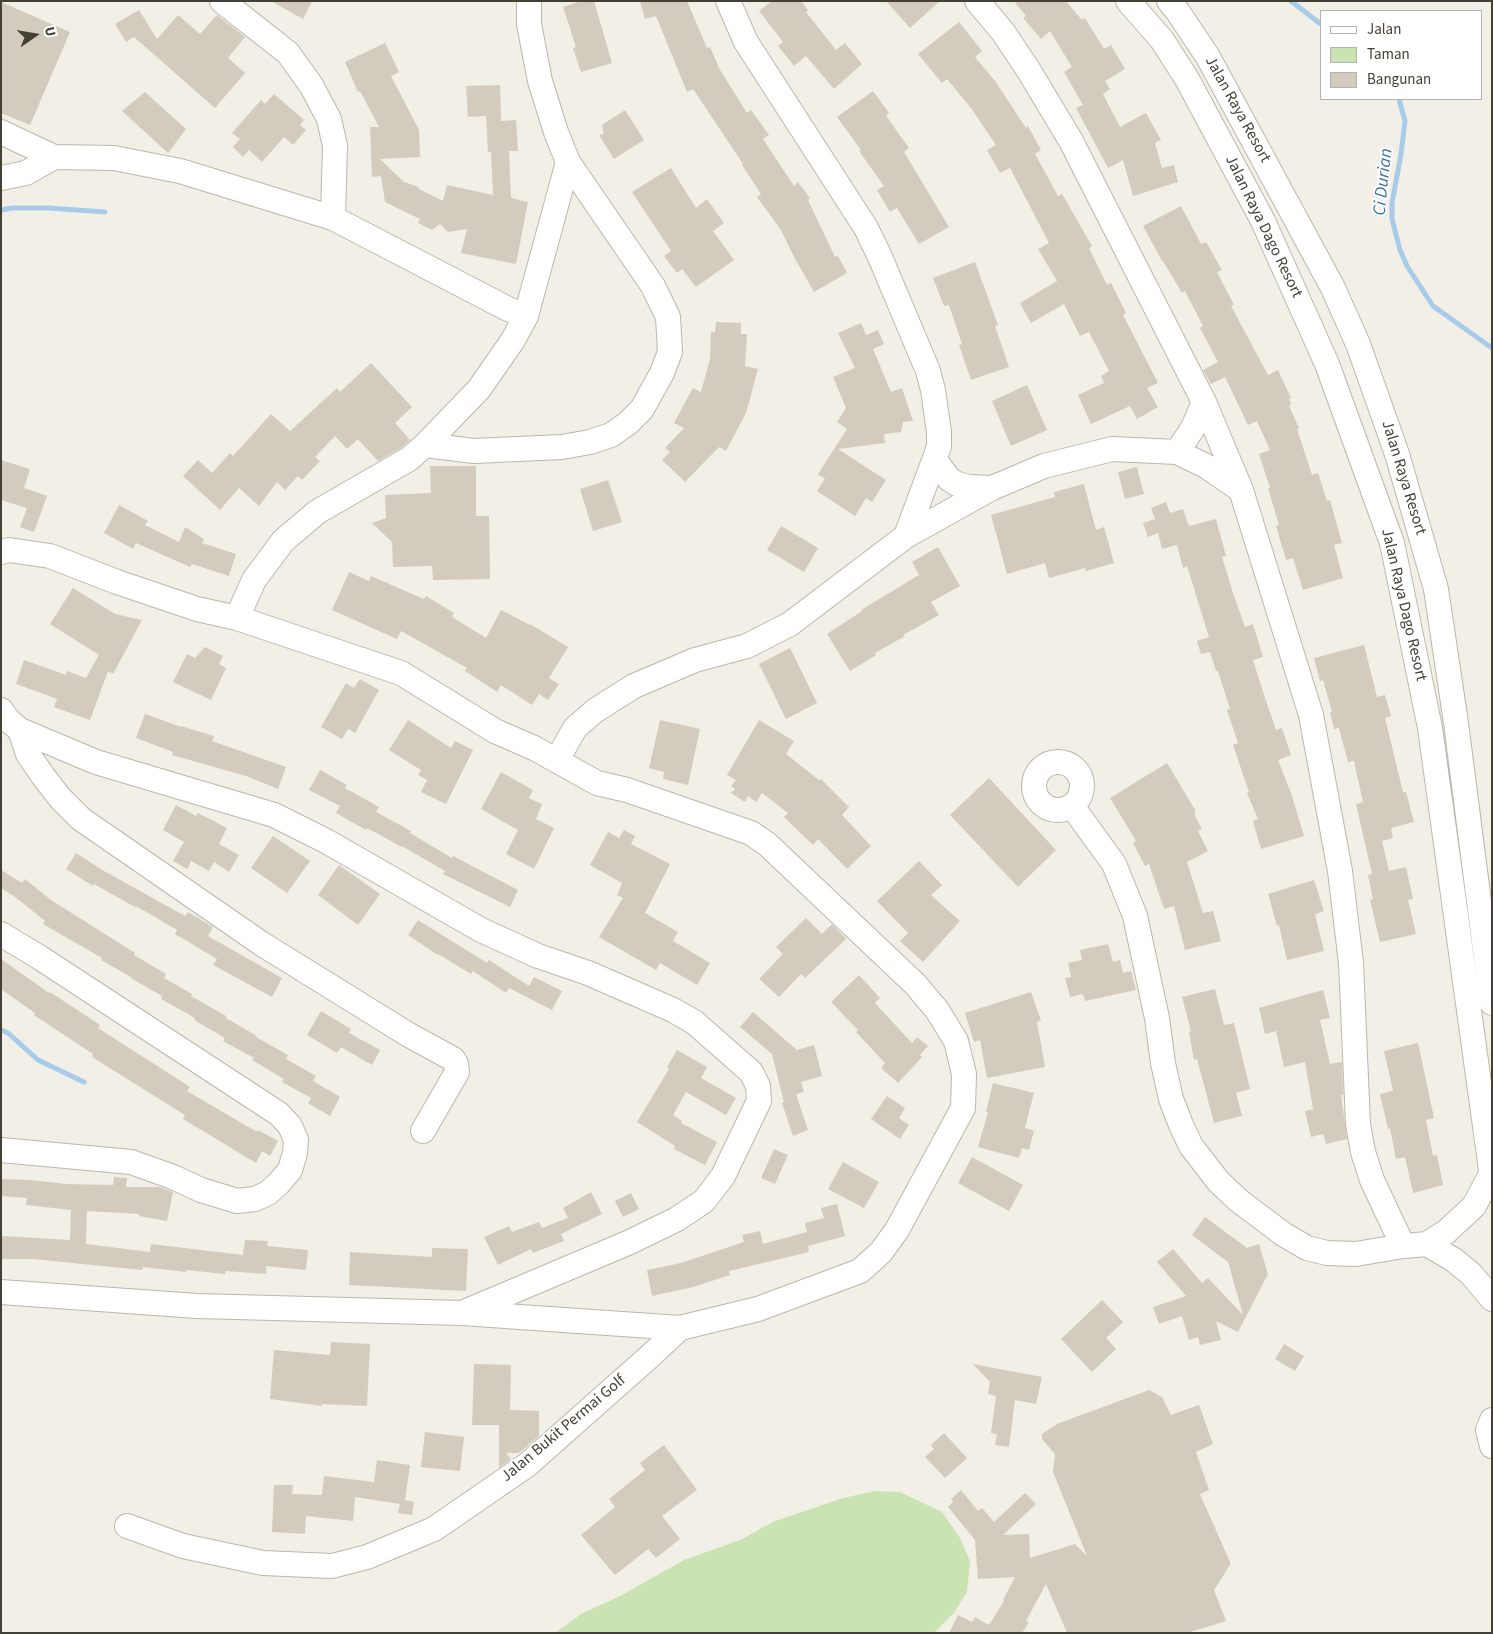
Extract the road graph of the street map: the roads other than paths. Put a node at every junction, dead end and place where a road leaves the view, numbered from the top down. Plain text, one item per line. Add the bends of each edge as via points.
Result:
1 (222, 1) edge
2 (529, 1) edge
3 (728, 1) edge
4 (977, 1) edge
5 (1128, 1) edge
6 (1168, 1) edge
7 (1, 132) edge
8 (54, 157) junction
9 (568, 162) junction
10 (1, 178) edge
11 (333, 218) junction
12 (526, 316) junction
13 (1204, 402) junction
14 (425, 445) junction
15 (1177, 452) junction
16 (935, 458) junction
17 (992, 488) junction
18 (1241, 490) junction
19 (906, 536) junction
20 (4, 545) edge
21 (236, 618) junction
22 (1, 710) edge
23 (20, 730) junction
24 (557, 760) junction
25 (1072, 806) dead end
26 (1, 934) edge
27 (1492, 1003) edge
28 (423, 1131) dead end
29 (1, 1150) edge
30 (1492, 1176) edge
31 (1427, 1244) junction
32 (1403, 1246) junction
33 (1, 1292) edge
34 (1492, 1299) edge
35 (462, 1313) junction
36 (680, 1328) junction
37 (1492, 1420) edge
38 (1492, 1446) edge
39 (127, 1526) dead end

1 - 11 street via 288,53 312,85 329,119 336,146
2 - 9 street via 529,24 540,81
3 - 16 street via 746,42 866,228 880,257 933,390 939,432
4 - 13 street via 1030,71 1071,142
5 - 30 street, Jalan Raya Dago Resort via 1162,40 1187,79 1263,221 1328,364 1392,543 1430,728
6 - 27 street, Jalan Raya Resort via 1208,57 1333,288 1358,344 1397,454 1436,589
7 - 8 street
8 - 10 street via 26,173
8 - 11 street via 114,158 180,171
9 - 12 street
9 - 14 street via 653,286 668,318 670,352 662,373 642,409 628,423 611,435 590,442 562,447 474,451
11 - 12 street
12 - 14 street via 478,389
13 - 15 street via 1193,428
13 - 18 street
14 - 21 street via 409,459 318,512 284,541 254,580
15 - 17 street via 1112,449 1044,466
15 - 18 street via 1206,466
16 - 17 street via 948,479 957,484
16 - 19 street
17 - 19 street
18 - 32 street via 1311,715 1340,871 1351,963 1358,1124 1372,1180
19 - 24 street via 790,624 747,646 695,660 634,686 596,710 576,728
20 - 21 street via 50,556 197,609
21 - 24 street via 401,674 495,731
22 - 23 street
23 - 28 street via 28,754 43,776 81,819 262,944 453,1059 456,1072
23 - 35 street via 96,762 274,815 481,930 673,1010 694,1022 751,1072 758,1086 759,1101 722,1176 704,1201 677,1219 630,1242
24 - 36 street via 597,783 724,823 751,833 767,844 915,984 937,1010 956,1041 964,1074 963,1108 897,1230 881,1252 860,1271 758,1309
25 - 32 street via 1114,864 1135,916 1158,1018 1171,1099 1191,1146 1218,1181 1238,1200 1307,1248 1327,1253 1356,1254
26 - 29 street via 279,1114 290,1126 296,1140 290,1170 279,1183 255,1199 237,1201 132,1162
30 - 31 street via 1474,1206 1446,1232
31 - 32 street
31 - 34 street via 1471,1274
33 - 35 street via 197,1306
35 - 36 street
36 - 39 street, Jalan Bukit Permai Golf via 527,1465 434,1530 367,1557 332,1566 263,1563 183,1546
37 - 38 street via 1488,1430

